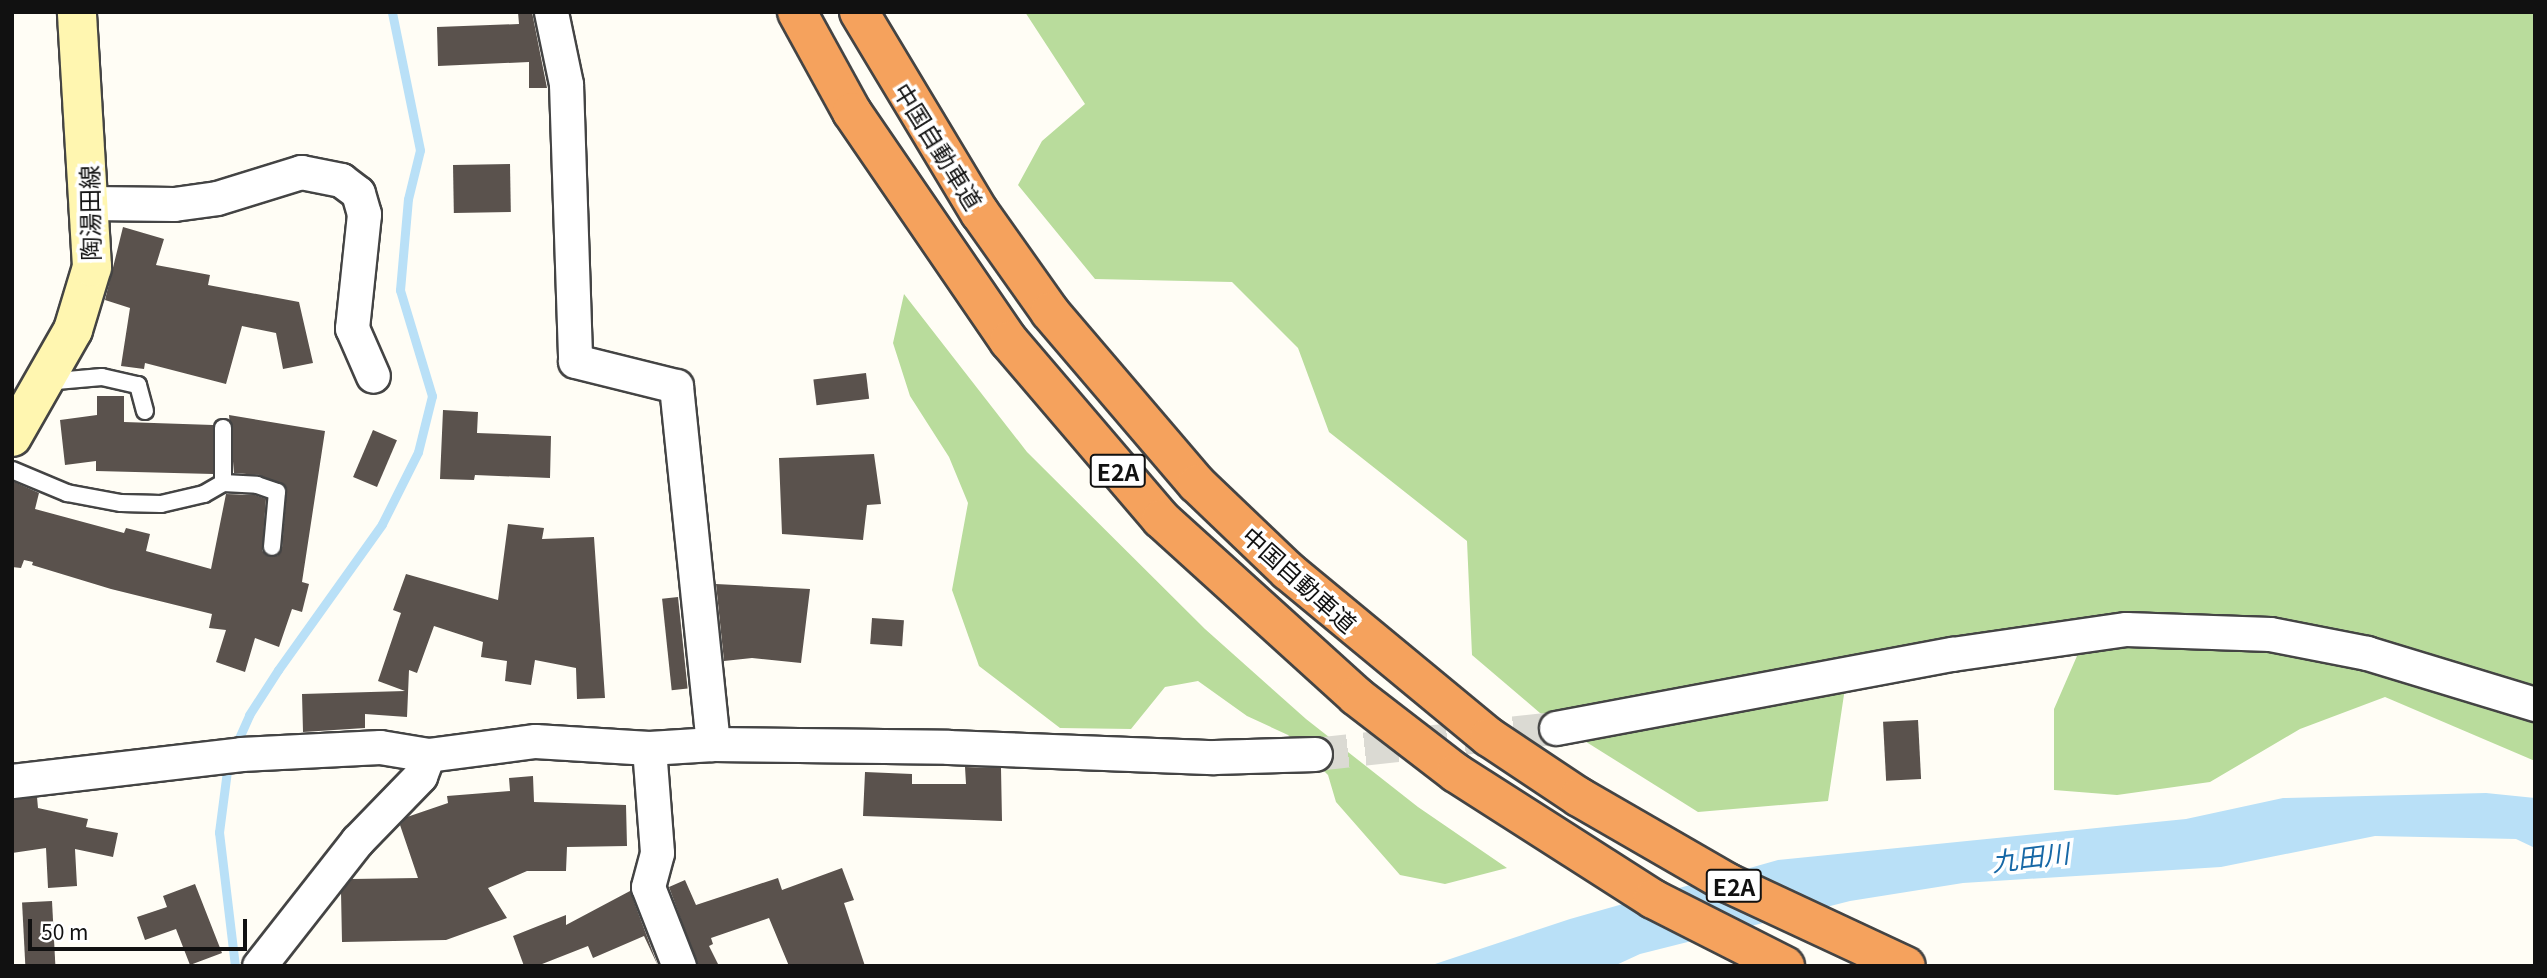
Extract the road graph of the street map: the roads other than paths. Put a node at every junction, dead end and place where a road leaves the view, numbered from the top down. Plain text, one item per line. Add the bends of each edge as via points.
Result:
1 (77, 12) edge
2 (551, 12) edge
3 (797, 12) edge
4 (859, 12) edge
5 (91, 203) junction
6 (373, 376) dead end
7 (43, 382) junction
8 (145, 411) dead end
9 (223, 428) dead end
10 (13, 443) edge
11 (223, 483) junction
12 (272, 547) dead end
13 (2535, 704) edge
14 (1556, 728) tunnel mouth
15 (713, 744) junction
16 (649, 748) junction
17 (1315, 754) tunnel mouth
18 (428, 755) junction
19 (12, 780) edge
20 (1901, 964) edge
21 (259, 966) edge
22 (678, 966) edge
23 (1785, 966) edge

1 - 5 main road, 陶湯田線
2 - 15 street via 566,84 575,360 676,386
3 - 23 highway, 中国自動車道 / E2A via 852,111 1009,341 1161,519 1356,696 1545,834 1653,899
4 - 20 highway, 中国自動車道 / E2A via 980,213 1049,312 1197,484 1287,571 1489,737 1580,797 1728,883
5 - 6 street via 174,204 300,172 341,180 358,193 364,214 352,328
5 - 7 main road, 陶湯田線 via 92,267 73,330
7 - 8 lane via 102,377 138,385
7 - 10 main road, 陶湯田線
9 - 11 lane
10 - 11 lane via 67,493 121,503 161,504 204,495
11 - 12 lane via 257,485 277,492
13 - 14 street via 2367,653 2270,634 2126,629 1952,654
15 - 16 street
15 - 17 street via 1214,757
16 - 18 street via 536,741
16 - 22 street via 657,853 648,887
18 - 19 street via 380,747 225,756
18 - 21 street via 420,776 357,841

